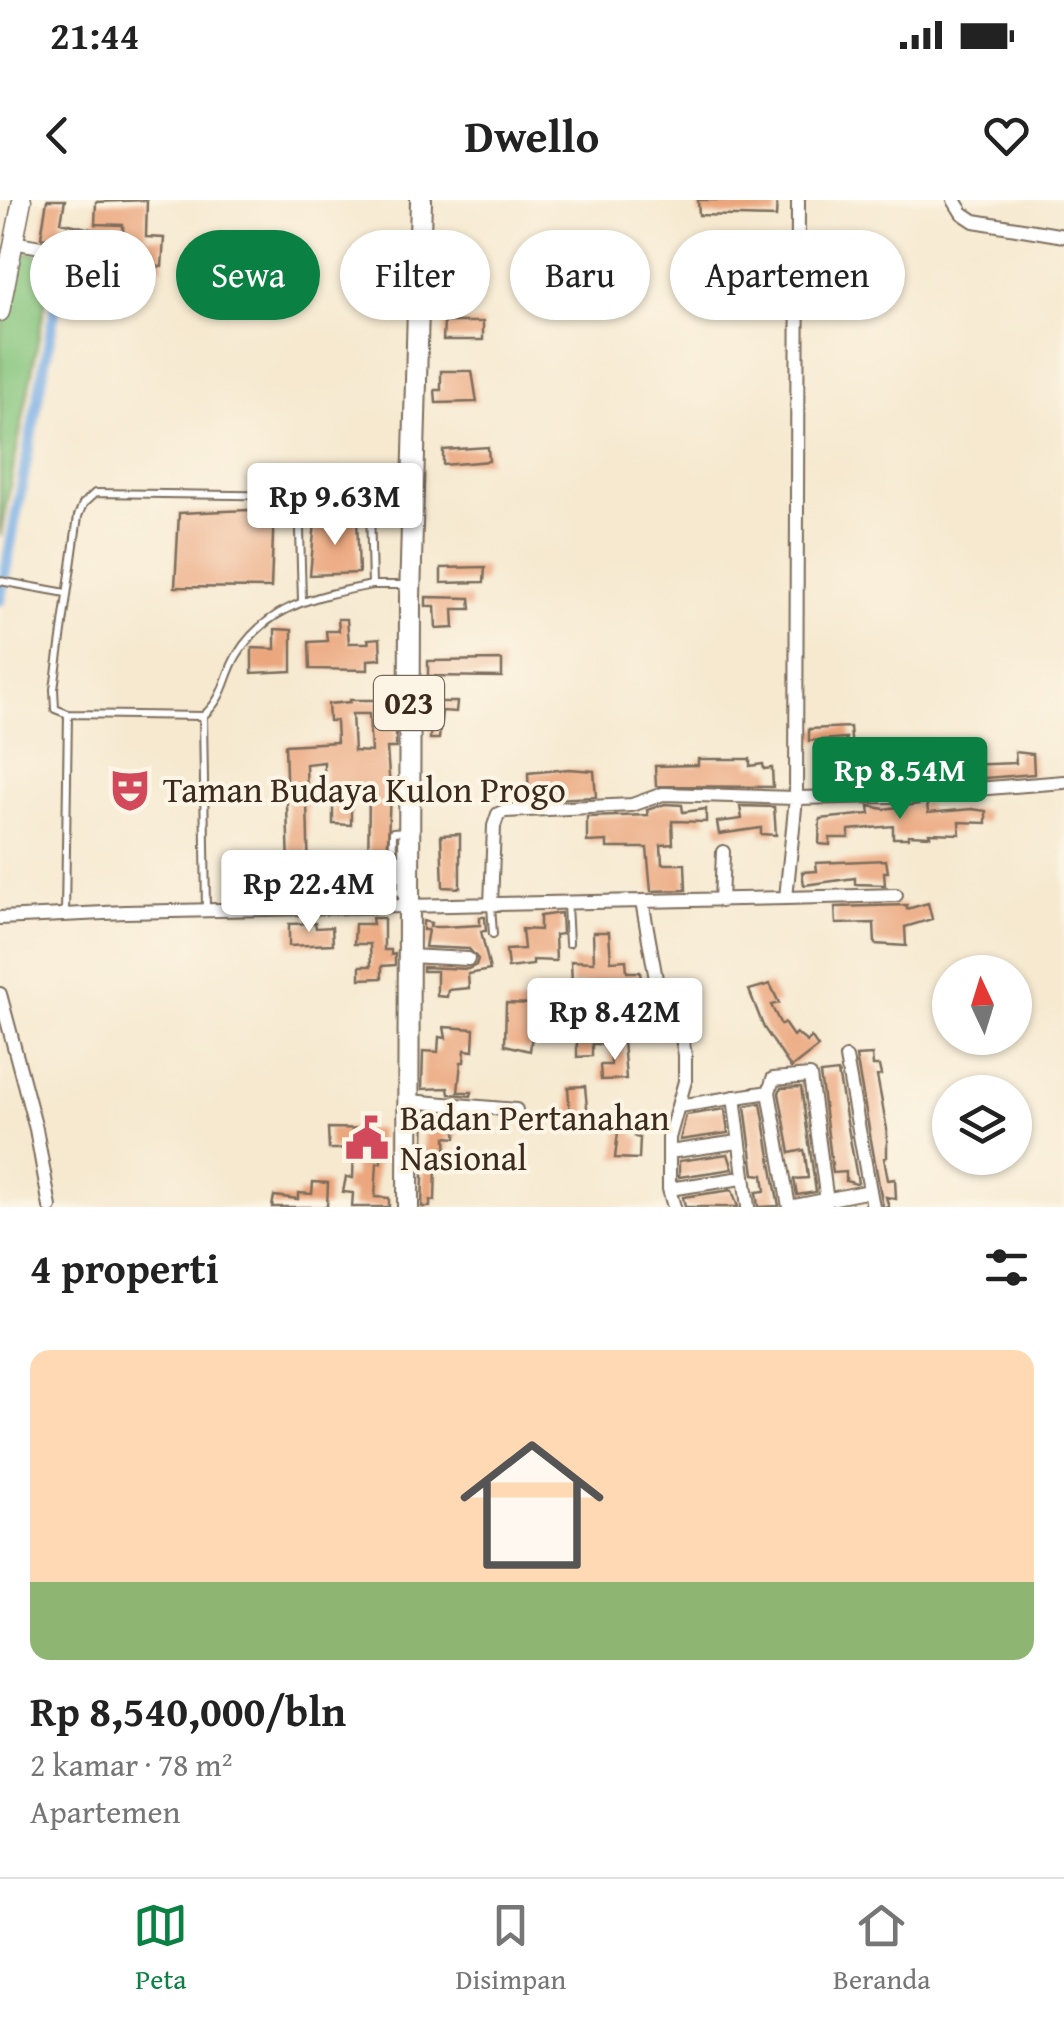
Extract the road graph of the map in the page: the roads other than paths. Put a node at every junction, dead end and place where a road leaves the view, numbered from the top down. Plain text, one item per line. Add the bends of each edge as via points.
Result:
1 (22, 200) edge
2 (421, 200) edge
3 (798, 200) edge
4 (954, 200) edge
5 (1064, 236) edge
6 (14, 242) junction
7 (30, 245) edge
8 (0, 312) edge
9 (298, 496) junction
10 (370, 508) junction
11 (413, 509) junction
12 (0, 581) edge
13 (372, 585) junction
14 (410, 586) junction
15 (66, 593) junction
16 (302, 600) junction
17 (68, 714) junction
18 (204, 716) junction
19 (1064, 782) edge
20 (796, 798) junction
21 (723, 852) dead end
22 (896, 895) dead end
23 (786, 898) junction
24 (408, 899) junction
25 (720, 900) junction
26 (642, 901) junction
27 (567, 902) junction
28 (491, 905) junction
29 (206, 910) junction
30 (64, 915) junction
31 (0, 918) edge
32 (493, 934) dead end
33 (569, 943) dead end
34 (408, 956) junction
35 (468, 959) dead end
36 (0, 994) edge
37 (846, 1058) dead end
38 (769, 1092) junction
39 (734, 1097) junction
40 (408, 1101) junction
41 (678, 1106) junction
42 (516, 1110) dead end
43 (738, 1142) junction
44 (668, 1152) junction
45 (742, 1178) junction
46 (669, 1189) junction
47 (870, 1192) junction
48 (827, 1202) junction
49 (50, 1207) edge
50 (408, 1207) edge
51 (674, 1207) edge
52 (748, 1207) edge
53 (790, 1207) edge
54 (873, 1207) edge

1 - 6 main road
2 - 11 main road, 023
3 - 20 street
4 - 5 street via 974,221
6 - 7 street
6 - 8 main road
9 - 10 lane via 352,499
9 - 15 lane via 95,494 78,516
9 - 16 lane
10 - 11 lane
10 - 13 lane
11 - 14 main road, 023
12 - 15 lane
13 - 14 lane
13 - 16 lane
14 - 24 main road, 023
15 - 17 lane via 53,699 55,709
16 - 18 lane via 252,635 220,700
17 - 18 lane
17 - 30 lane
18 - 29 lane
19 - 20 street
20 - 23 street
20 - 28 street via 663,794 632,804 505,811 494,826
21 - 25 street
22 - 23 street
23 - 25 street
24 - 28 street
24 - 29 street
24 - 34 main road, 023
25 - 26 street
26 - 27 street
26 - 41 street via 656,979 684,1044
27 - 28 street
27 - 33 lane
28 - 32 lane
29 - 30 street
30 - 31 street
34 - 35 street
34 - 40 main road, 023
36 - 49 street
37 - 47 street
38 - 39 street
38 - 48 street via 773,1078 810,1076
38 - 53 street
39 - 41 street
39 - 43 street
40 - 42 street
40 - 50 main road, 023
41 - 44 street
43 - 44 street
43 - 45 street
44 - 46 street
45 - 46 street
45 - 52 street
46 - 51 street
47 - 48 street
47 - 54 street
48 - 53 street

